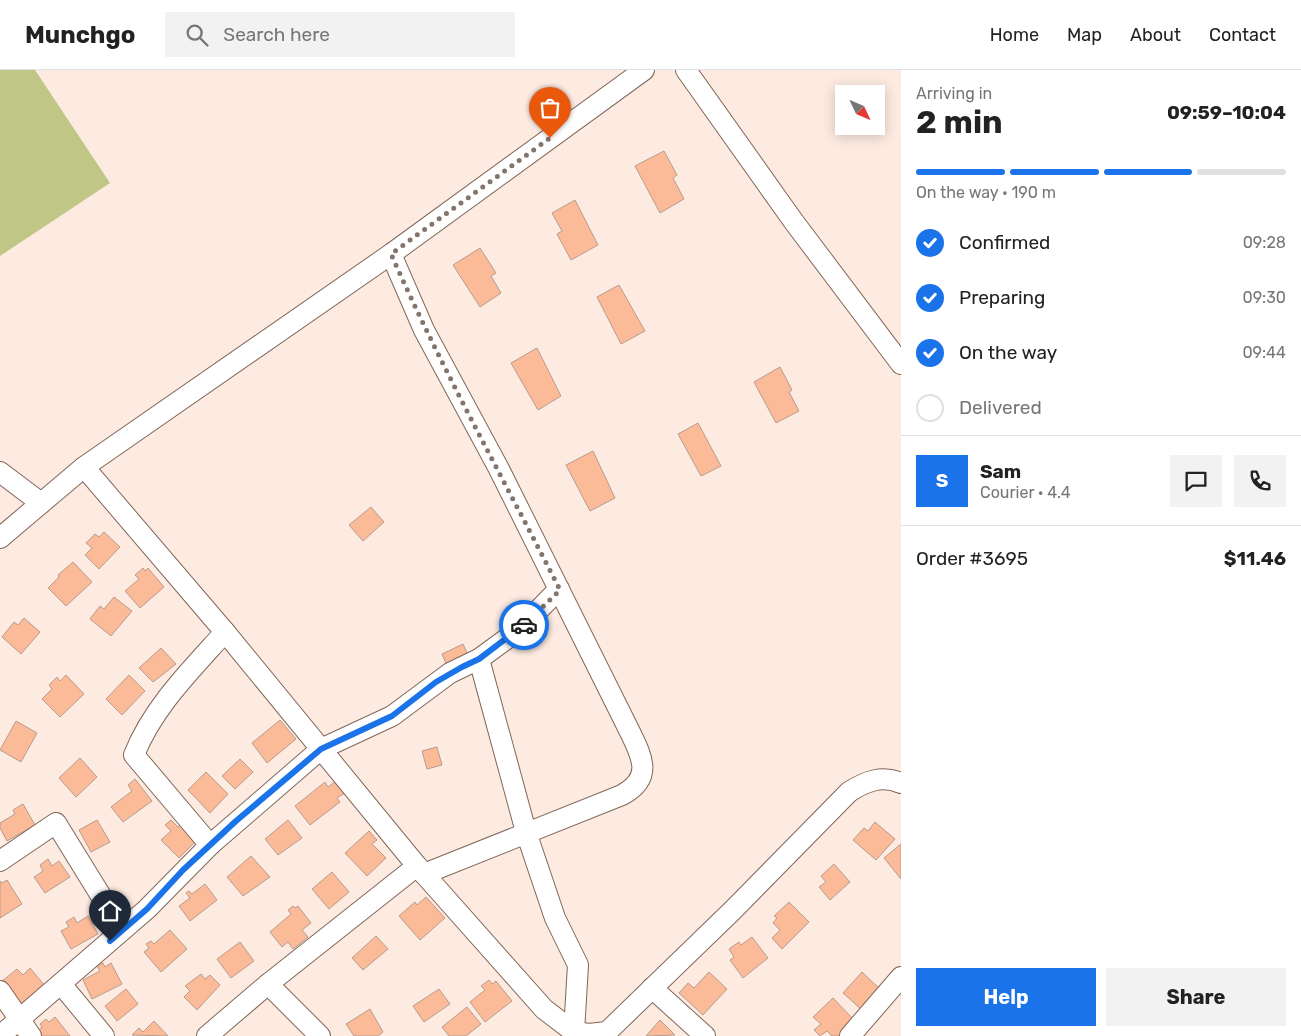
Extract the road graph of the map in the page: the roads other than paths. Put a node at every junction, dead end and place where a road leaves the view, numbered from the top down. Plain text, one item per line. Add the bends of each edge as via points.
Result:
1 (644, 70) edge
2 (686, 70) edge
3 (391, 254) junction
4 (901, 364) edge
5 (84, 467) junction
6 (0, 472) edge
7 (41, 503) junction
8 (0, 538) edge
9 (560, 590) junction
10 (225, 632) junction
11 (479, 659) junction
12 (321, 749) junction
13 (901, 783) edge
14 (526, 832) junction
15 (210, 845) junction
16 (0, 861) edge
17 (421, 870) junction
18 (122, 930) junction
19 (901, 977) edge
20 (61, 984) junction
21 (268, 984) junction
22 (652, 988) junction
23 (0, 991) edge
24 (26, 1028) edge
25 (574, 1032) junction
26 (604, 1034) edge
27 (211, 1035) edge
28 (0, 1036) edge
29 (104, 1036) edge
30 (320, 1036) edge
31 (705, 1036) edge
32 (850, 1036) edge

1 - 3 street
2 - 4 street via 799,230
3 - 5 street
3 - 9 street via 424,330
5 - 7 street
5 - 10 street
6 - 7 street
7 - 8 street
9 - 11 street via 520,629
9 - 14 street via 639,750 643,769 640,780 622,795
10 - 12 street
10 - 15 street via 153,716 134,755
11 - 12 street via 450,673 392,716
11 - 14 street
12 - 15 street
12 - 17 street
13 - 22 street via 872,780 849,792
14 - 17 street
14 - 25 street via 555,918 578,965
15 - 18 street via 160,897
16 - 18 street via 56,823
17 - 21 street
17 - 25 street via 544,1008
18 - 20 street
19 - 32 street
20 - 24 street
20 - 29 street
21 - 27 street
21 - 30 street
22 - 26 street
22 - 31 street
23 - 24 street
24 - 28 street
25 - 26 street

